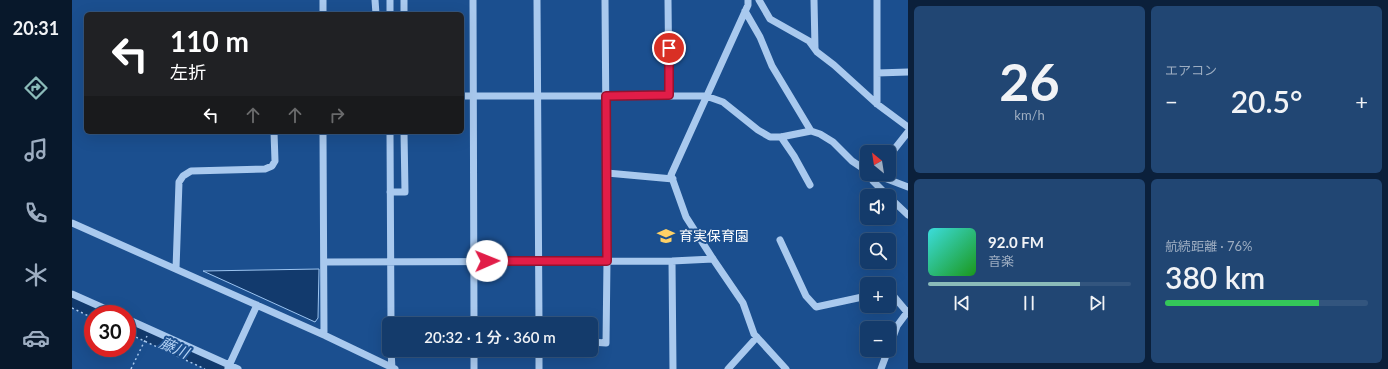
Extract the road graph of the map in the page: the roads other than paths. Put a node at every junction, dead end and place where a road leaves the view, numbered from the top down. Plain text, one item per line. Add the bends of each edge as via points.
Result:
1 (323, 0) edge
2 (375, 0) edge
3 (390, 0) edge
4 (404, 0) edge
5 (474, 0) edge
6 (537, 0) edge
7 (605, 0) edge
8 (668, 0) edge
9 (748, 0) edge
10 (759, 0) edge
11 (814, 0) edge
12 (877, 0) edge
13 (745, 11) junction
14 (323, 12) edge
15 (376, 12) edge
16 (390, 12) edge
17 (404, 12) edge
18 (815, 48) junction
19 (908, 72) edge
20 (877, 73) junction
21 (669, 95) junction
22 (464, 96) edge
23 (473, 96) junction
24 (537, 96) junction
25 (606, 96) junction
26 (706, 96) junction
27 (877, 104) junction
28 (908, 127) edge
29 (811, 131) junction
30 (908, 132) edge
31 (274, 134) edge
32 (323, 134) edge
33 (390, 134) edge
34 (404, 134) edge
35 (781, 137) junction
36 (896, 147) edge
37 (860, 168) edge
38 (607, 173) junction
39 (673, 179) junction
40 (873, 181) edge
41 (894, 181) edge
42 (810, 185) dead end
43 (908, 186) edge
44 (881, 189) edge
45 (390, 192) junction
46 (896, 204) edge
47 (908, 215) edge
48 (72, 223) edge
49 (780, 240) dead end
50 (713, 259) junction
51 (474, 261) junction
52 (538, 261) junction
53 (607, 261) junction
54 (672, 261) junction
55 (324, 262) junction
56 (390, 262) junction
57 (176, 269) junction
58 (72, 294) edge
59 (860, 298) edge
60 (896, 300) edge
61 (97, 305) edge
62 (257, 305) junction
63 (907, 315) edge
64 (391, 317) edge
65 (474, 317) edge
66 (539, 317) edge
67 (136, 323) edge
68 (896, 329) edge
69 (324, 335) junction
70 (756, 337) junction
71 (598, 342) edge
72 (392, 357) edge
73 (474, 357) edge
74 (539, 357) edge
75 (886, 357) edge
76 (228, 367) edge
77 (393, 368) edge
78 (238, 369) edge
79 (474, 369) edge
80 (539, 369) edge
81 (673, 369) edge
82 (728, 369) edge
83 (786, 369) edge
84 (882, 369) edge

1 - 14 street
2 - 15 street
3 - 16 street
4 - 17 street
5 - 23 street
6 - 24 street
7 - 25 street
8 - 21 street
9 - 13 street
10 - 18 street via 770,19 809,41
11 - 18 street
12 - 20 street
13 - 26 street
13 - 29 street via 760,37 772,66
18 - 27 street
19 - 20 street
20 - 27 street
21 - 25 street
21 - 26 street
22 - 23 street
23 - 24 street
23 - 51 street
24 - 25 street
24 - 52 street
25 - 38 street
26 - 35 street via 723,102 770,137
26 - 39 street via 671,174
27 - 28 street
29 - 35 street
29 - 37 street via 833,142
30 - 36 street
31 - 57 street via 275,161 272,166 265,169 191,171 183,176 179,182
32 - 55 street
33 - 45 street
34 - 45 street via 405,192
35 - 42 street
38 - 39 street
38 - 53 street
39 - 50 street via 686,217
40 - 44 street
41 - 43 street
45 - 56 street
46 - 47 street
48 - 57 street
49 - 59 street via 806,296 816,307
50 - 54 street
50 - 70 street via 744,303
51 - 52 street
51 - 56 street
51 - 65 street
52 - 53 street
52 - 66 street
53 - 54 street
53 - 71 street via 606,343
54 - 81 street
55 - 56 street
55 - 69 street
56 - 64 street
57 - 62 street
58 - 61 street
60 - 63 street
62 - 69 street
62 - 76 street
63 - 68 street
67 - 76 street
69 - 77 street
70 - 82 street
70 - 83 street
72 - 77 street
73 - 79 street
74 - 80 street
75 - 84 street
76 - 78 street

